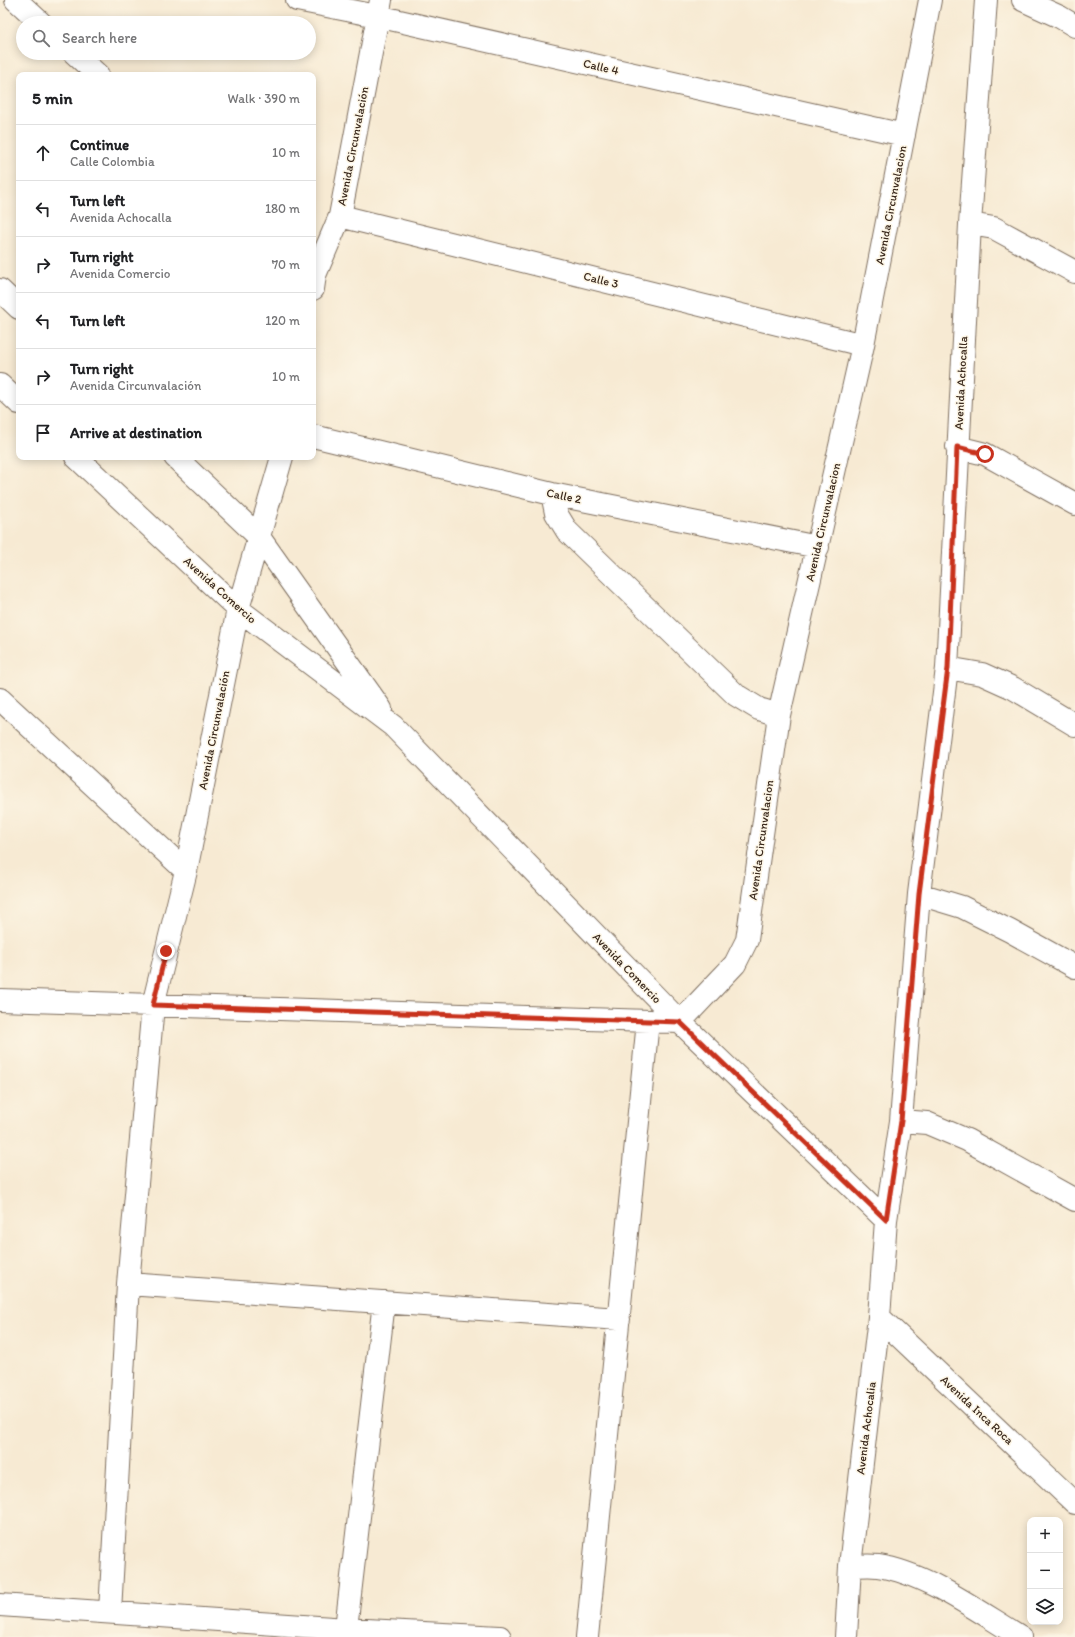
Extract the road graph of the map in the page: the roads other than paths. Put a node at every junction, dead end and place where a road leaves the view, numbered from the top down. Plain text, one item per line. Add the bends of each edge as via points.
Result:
1 (16, 0) edge
2 (297, 0) edge
3 (930, 0) edge
4 (986, 0) edge
5 (1023, 0) edge
6 (379, 8) edge
7 (34, 16) edge
8 (1075, 26) edge
9 (82, 60) edge
10 (95, 72) edge
11 (904, 136) junction
12 (340, 216) junction
13 (970, 224) junction
14 (1075, 272) edge
15 (316, 274) edge
16 (0, 290) edge
17 (16, 305) edge
18 (863, 345) junction
19 (0, 385) edge
20 (16, 400) edge
21 (316, 437) edge
22 (957, 447) junction
23 (79, 460) edge
24 (178, 460) edge
25 (281, 460) edge
26 (552, 494) junction
27 (1075, 504) edge
28 (259, 537) junction
29 (818, 547) junction
30 (238, 609) junction
31 (948, 668) junction
32 (0, 699) edge
33 (779, 715) junction
34 (1075, 725) edge
35 (393, 726) junction
36 (186, 871) junction
37 (919, 894) junction
38 (1075, 967) edge
39 (0, 1000) edge
40 (153, 1005) junction
41 (648, 1021) junction
42 (680, 1022) junction
43 (901, 1121) junction
44 (1075, 1200) edge
45 (886, 1220) junction
46 (128, 1284) junction
47 (384, 1302) junction
48 (879, 1317) junction
49 (619, 1319) junction
50 (1075, 1503) edge
51 (850, 1566) junction
52 (0, 1605) edge
53 (110, 1612) junction
54 (346, 1633) edge
55 (500, 1637) edge
56 (586, 1637) edge
57 (846, 1637) edge
58 (1021, 1637) edge

1 - 7 street
2 - 6 street, Calle 4
3 - 11 street, Avenida Circunvalacion
4 - 13 street, Avenida Achocalla
5 - 8 street
6 - 11 street, Calle 4
6 - 12 street, Avenida Circunvalación
9 - 10 street
11 - 18 street, Avenida Circunvalacion
12 - 15 street, Avenida Circunvalación
12 - 18 street, Calle 3
13 - 14 street via 994,228
13 - 22 street, Avenida Achocalla
16 - 17 street
18 - 29 street, Avenida Circunvalacion
19 - 20 street
21 - 26 street, Calle 2
22 - 27 street via 985,454
22 - 31 street, Avenida Achocalla
23 - 30 street, Avenida Comercio
24 - 28 street, Avenida Comercio
25 - 28 street, Avenida Circunvalación
26 - 29 street, Calle 2
26 - 33 street via 556,513 567,531 736,695 759,709
28 - 30 street, Avenida Circunvalación
28 - 35 street, Avenida Comercio
29 - 33 street, Avenida Circunvalacion
30 - 35 street, Avenida Comercio
30 - 36 street, Avenida Circunvalación
31 - 34 street via 982,674 1013,688
31 - 37 street, Avenida Achocalla
32 - 36 street
33 - 42 street, Avenida Circunvalacion via 747,940 736,964
35 - 42 street, Avenida Comercio
36 - 40 street, Avenida Circunvalación
37 - 38 street via 962,907 1010,930
37 - 43 street, Avenida Achocalla
39 - 40 street
40 - 41 street
40 - 46 street, Avenida Circunvalación
41 - 42 street
41 - 49 street
42 - 45 street, Avenida Comercio
43 - 44 street via 927,1123 968,1140
43 - 45 street, Avenida Achocalla
45 - 48 street, Avenida Achocalia
46 - 47 street
46 - 53 street, Avenida Circunvalación
47 - 49 street
47 - 54 street
48 - 50 street, Avenida Inca Roca
48 - 51 street, Avenida Achocalia
49 - 56 street
51 - 57 street, Avenida Achocalia
51 - 58 street via 878,1566 912,1575 933,1584
52 - 53 street
53 - 54 street
54 - 55 street

